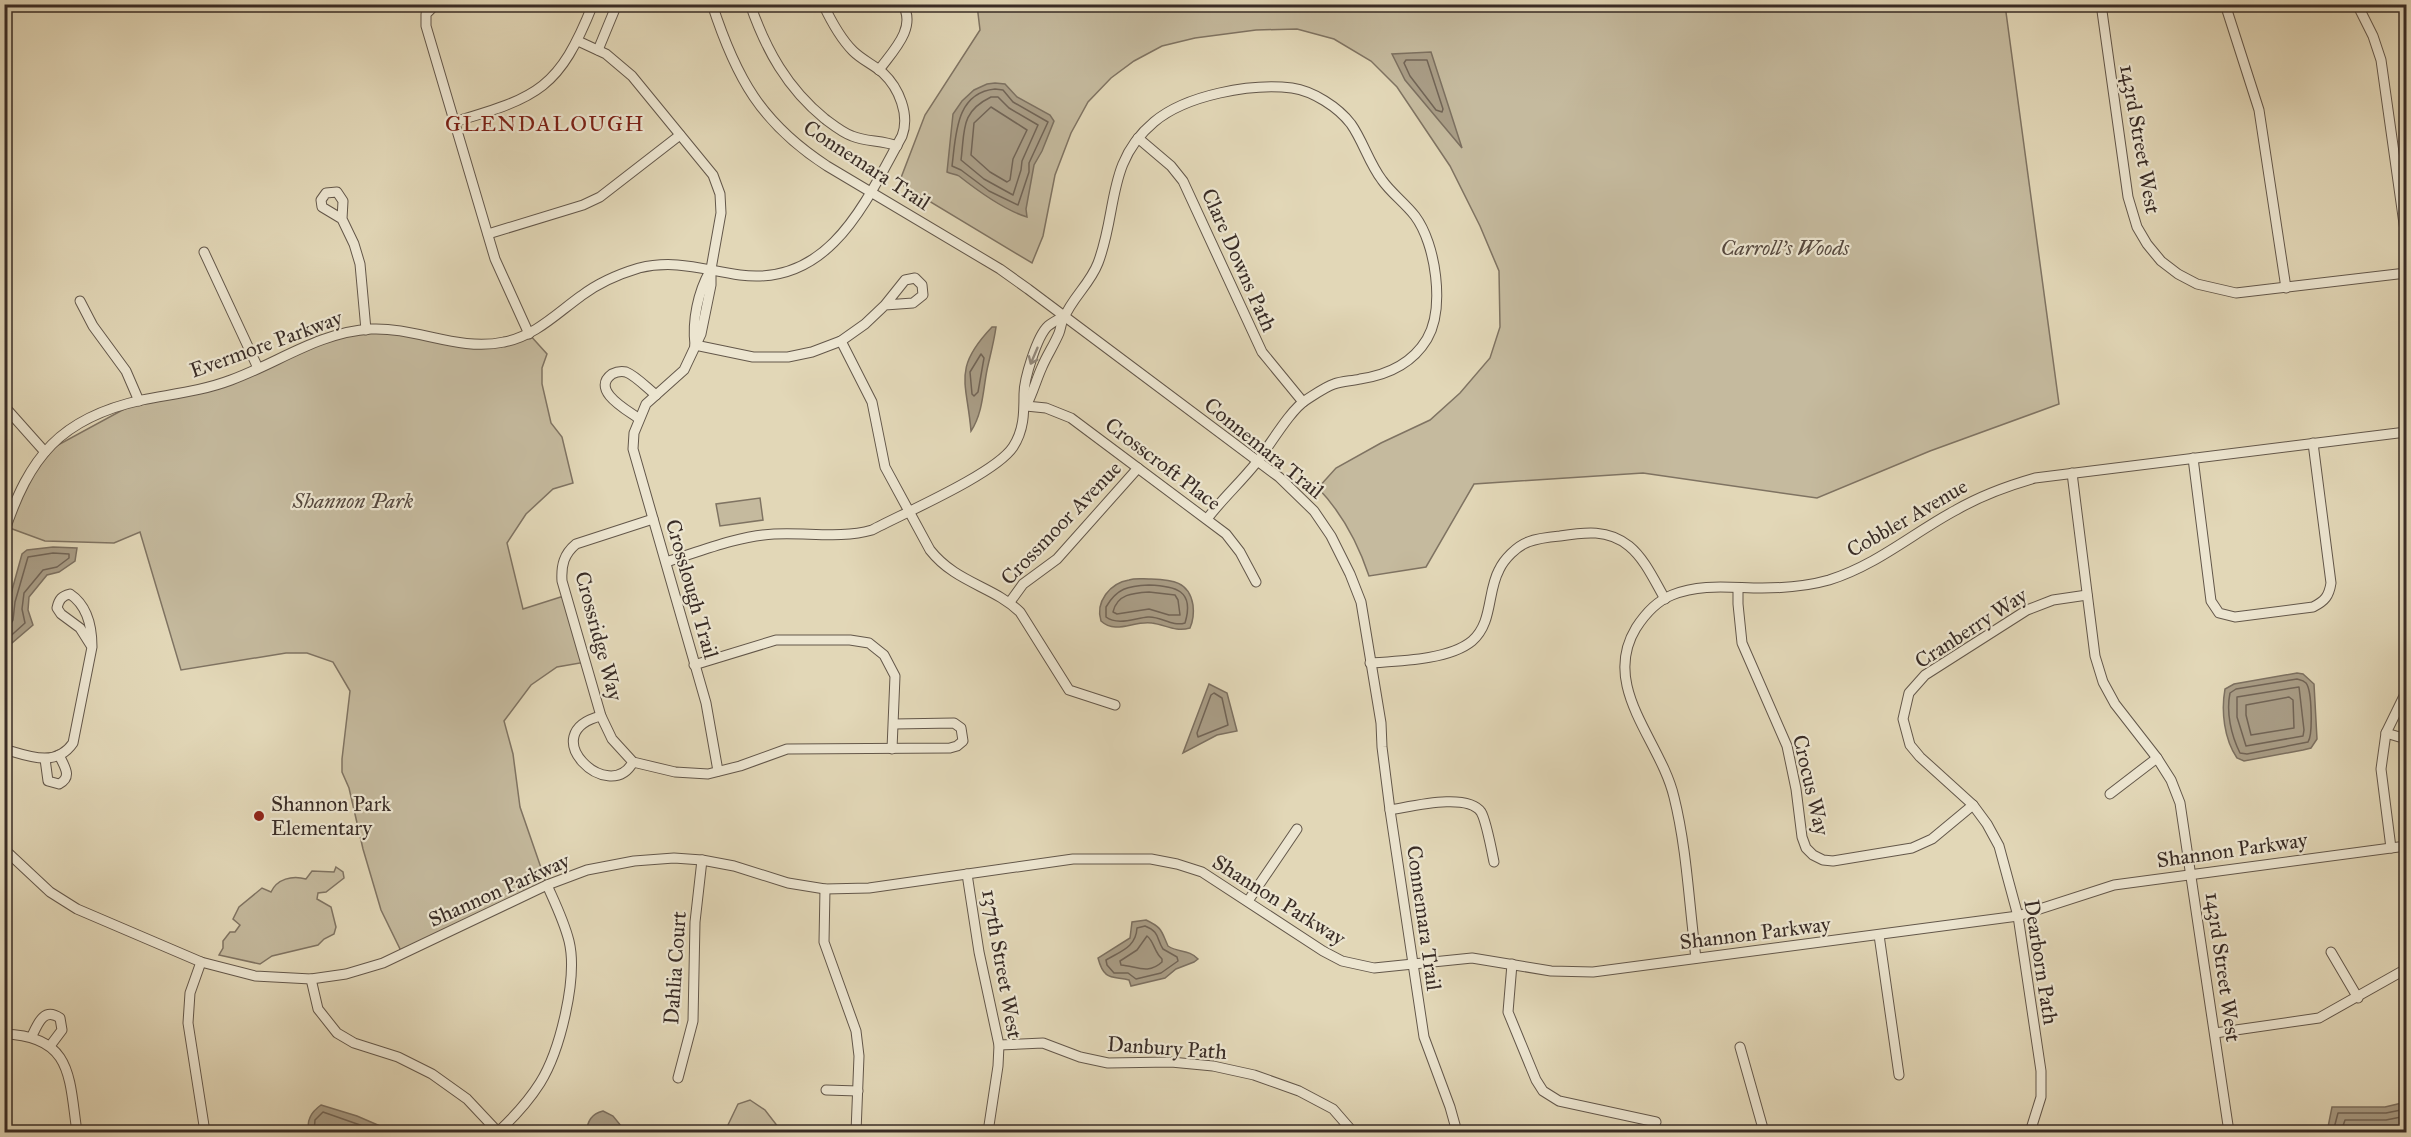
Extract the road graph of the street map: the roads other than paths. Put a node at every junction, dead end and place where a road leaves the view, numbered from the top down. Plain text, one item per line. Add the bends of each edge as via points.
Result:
1 (436, 4) edge
2 (593, 4) edge
3 (617, 4) edge
4 (712, 4) edge
5 (750, 4) edge
6 (823, 4) edge
7 (902, 4) edge
8 (2101, 4) edge
9 (2225, 4) edge
10 (2357, 4) edge
11 (578, 41) junction
12 (598, 50) junction
13 (879, 70) junction
14 (454, 122) junction
15 (680, 135) junction
16 (1138, 138) junction
17 (897, 146) junction
18 (870, 192) junction
19 (342, 219) dead end
20 (488, 234) junction
21 (2406, 238) edge
22 (204, 252) dead end
23 (711, 269) junction
24 (2406, 273) edge
25 (2286, 288) junction
26 (80, 301) dead end
27 (885, 305) dead end
28 (1064, 316) junction
29 (366, 330) junction
30 (529, 334) junction
31 (841, 341) junction
32 (695, 345) junction
33 (258, 368) junction
34 (656, 395) junction
35 (138, 401) junction
36 (1303, 402) junction
37 (4, 406) edge
38 (1026, 406) junction
39 (638, 418) junction
40 (2406, 432) edge
41 (2313, 443) junction
42 (45, 452) junction
43 (2193, 458) junction
44 (1258, 461) junction
45 (1138, 468) junction
46 (2072, 473) junction
47 (909, 513) junction
48 (653, 519) junction
49 (1207, 519) junction
50 (4, 533) edge
51 (666, 562) junction
52 (1256, 582) dead end
53 (1738, 588) junction
54 (2087, 595) junction
55 (1665, 599) junction
56 (1010, 602) junction
57 (92, 647) junction
58 (1370, 663) junction
59 (694, 665) junction
60 (2406, 692) edge
61 (1115, 705) dead end
62 (601, 716) junction
63 (894, 724) junction
64 (2386, 733) junction
65 (2406, 739) edge
66 (4, 749) edge
67 (891, 749) junction
68 (59, 755) junction
69 (2157, 758) junction
70 (45, 759) junction
71 (633, 762) junction
72 (718, 771) junction
73 (2110, 794) dead end
74 (1972, 805) junction
75 (1390, 810) junction
76 (1297, 829) dead end
77 (2406, 846) edge
78 (2391, 848) junction
79 (4, 849) edge
80 (702, 860) junction
81 (1494, 862) dead end
82 (2191, 873) junction
83 (968, 874) junction
84 (547, 885) junction
85 (825, 889) junction
86 (1248, 901) junction
87 (2018, 916) junction
88 (1879, 935) junction
89 (2331, 952) dead end
90 (1696, 958) junction
91 (201, 962) junction
92 (1512, 964) junction
93 (1412, 965) junction
94 (2406, 969) edge
95 (311, 979) junction
96 (2358, 998) junction
97 (2215, 1033) junction
98 (4, 1034) edge
99 (32, 1036) junction
100 (999, 1045) junction
101 (50, 1046) junction
102 (1740, 1047) dead end
103 (1899, 1075) dead end
104 (678, 1078) dead end
105 (826, 1090) dead end
106 (858, 1091) junction
107 (1656, 1122) dead end
108 (77, 1132) edge
109 (205, 1132) edge
110 (498, 1132) edge
111 (856, 1132) edge
112 (988, 1132) edge
113 (1353, 1132) edge
114 (1457, 1132) edge
115 (1764, 1132) edge
116 (2030, 1132) edge
117 (2229, 1132) edge

1 - 14 street via 426,14 426,26
2 - 11 street
3 - 12 street
4 - 18 street, Connemara Trail via 730,57 758,104 800,147
5 - 17 street via 777,67 814,110 854,137
6 - 13 street, Evermore Parkway via 852,51
7 - 13 street via 907,18 904,33
8 - 25 street, 143rd Street West via 2128,197 2147,244 2161,261 2197,284 2236,292
9 - 25 street via 2259,110
10 - 21 street via 2381,60
11 - 12 street, Crosslough Trail
11 - 14 street via 562,68 533,93 502,108
12 - 15 street, Crosslough Trail via 632,76
13 - 17 street, Evermore Parkway via 891,84 905,113 905,129
14 - 20 street
15 - 20 street via 600,197
15 - 23 street, Crosslough Trail via 713,175 720,194 721,213
16 - 28 street via 1126,154 1116,180 1097,265 1088,285
16 - 36 street, Clare Downs Path via 1183,181 1262,352
16 - 36 street via 1168,112 1190,102 1244,89 1295,88 1321,98 1351,124 1377,174 1424,230 1432,257 1436,299 1433,324 1426,340 1412,358 1394,370 1333,384
17 - 18 street, Evermore Parkway
18 - 23 street, Evermore Parkway via 836,243 801,266 752,276
18 - 28 street, Connemara Trail via 1000,269
19 - 29 street via 360,264
20 - 30 street
22 - 33 street
23 - 30 street, Evermore Parkway via 658,265 621,274 582,295
23 - 32 street, Crosslough Trail via 703,284 693,331
24 - 25 street, 143rd Street West
26 - 35 street via 126,371
27 - 31 street
28 - 38 street via 1047,327 1039,343 1026,379
28 - 44 street, Connemara Trail
29 - 30 street, Evermore Parkway via 396,330 476,345
29 - 33 street, Evermore Parkway via 320,340
31 - 32 street via 812,352 776,357
31 - 47 street via 870,396 885,467
32 - 34 street, Crosslough Trail via 684,370
33 - 35 street, Evermore Parkway via 206,388
34 - 39 street, Crosslough Trail
34 - 39 street via 625,372 609,376 606,392
35 - 42 street, Evermore Parkway via 81,423
36 - 44 street
37 - 42 street
38 - 45 street, Crosscroft Place via 1046,408 1071,418
38 - 47 street via 1013,447 1001,460
39 - 48 street, Crosslough Trail via 633,449
40 - 41 street, Cobbler Avenue
41 - 43 street, Cobbler Avenue
41 - 43 street via 2331,583 2329,595 2313,607 2235,617 2219,613 2211,601
42 - 50 street, Evermore Parkway via 23,484
43 - 46 street, Cobbler Avenue
44 - 49 street
44 - 58 street, Connemara Trail via 1314,511 1336,545 1360,602
45 - 49 street, Crosscroft Place
45 - 56 street, Crossmoor Avenue via 1057,559 1023,584
46 - 53 street, Cobbler Avenue via 1993,490 1888,553 1828,580 1798,586
46 - 54 street, 143rd Street West
47 - 51 street via 865,532 753,536
47 - 56 street via 937,559 966,581
48 - 51 street, Crosslough Trail
48 - 62 street, Crossridge Way via 576,543 561,569
49 - 52 street, Crosscroft Place via 1235,543
51 - 59 street, Crosslough Trail
53 - 55 street, Cobbler Avenue via 1690,589
53 - 74 street, Crocus Way via 1742,643 1787,746 1802,837 1813,855 1833,861 1912,848 1932,839
54 - 69 street, 143rd Street West via 2095,656 2103,682
54 - 74 street, Cranberry Way via 2053,600 2026,610 1925,675 1910,693 1903,719 1910,745
55 - 58 street via 1638,555 1611,536 1584,532 1526,542 1498,571 1488,616 1474,640 1454,652
55 - 90 street, Cobbler Avenue via 1647,613 1634,632 1626,654 1625,677 1631,702 1664,765 1674,796
56 - 61 street via 1026,620 1069,690
57 - 57 street via 84,607 70,594 63,596 57,608 80,628
57 - 68 street via 73,743
58 - 75 street, Connemara Trail
59 - 63 street via 776,640 869,643 893,669
59 - 72 street, Crosslough Trail via 706,703
60 - 64 street
62 - 71 street, Crossridge Way via 612,739
62 - 71 street, Crossridge Way via 579,728 573,743 576,756 603,775 625,772
63 - 67 street
63 - 67 street via 954,723 961,728 963,741 950,748
64 - 65 street
64 - 78 street via 2381,769
66 - 70 street
67 - 72 street via 787,749
68 - 70 street
68 - 70 street via 67,774 59,784 48,781
69 - 73 street
69 - 82 street, 143rd Street West via 2181,803
71 - 72 street via 675,772
74 - 87 street, Dearborn Path via 1999,846
75 - 81 street via 1451,801 1470,805 1481,812
75 - 93 street, Connemara Trail
76 - 86 street
77 - 78 street, Shannon Parkway
78 - 82 street, Shannon Parkway
79 - 91 street, Shannon Parkway via 50,892 77,909
80 - 84 street, Shannon Parkway via 634,861 587,870
80 - 85 street, Shannon Parkway
80 - 104 street, Dahlia Court via 695,922 693,1021
82 - 87 street, Shannon Parkway via 2114,885
82 - 97 street, 143rd Street West
83 - 85 street, Shannon Parkway via 869,888
83 - 86 street, Shannon Parkway via 1073,859 1151,859 1202,872
83 - 100 street, 137th Street West via 979,952
84 - 95 street, Shannon Parkway via 383,963
84 - 110 street via 570,943 569,998 541,1082
85 - 106 street via 824,942 856,1031
86 - 93 street, Shannon Parkway via 1342,961 1374,968
87 - 88 street, Shannon Parkway
87 - 116 street, Dearborn Path via 2041,1071 2041,1096
88 - 90 street, Shannon Parkway
88 - 103 street
89 - 96 street
90 - 92 street, Shannon Parkway via 1593,972 1551,971
91 - 95 street, Shannon Parkway via 255,976
91 - 109 street via 190,993 188,1023
92 - 93 street, Shannon Parkway via 1472,958
92 - 107 street via 1508,1012 1543,1091 1559,1101
93 - 114 street, Connemara Trail via 1424,1037
94 - 96 street
95 - 110 street via 318,1009 337,1033 432,1074 467,1099
96 - 97 street via 2310,1021
97 - 117 street, 143rd Street West
98 - 99 street
99 - 101 street
99 - 101 street via 42,1017 55,1015 60,1018 62,1030
100 - 112 street, 137th Street West
100 - 113 street, Danbury Path via 1043,1043 1108,1063 1171,1062 1254,1075 1299,1091 1333,1109
101 - 108 street via 62,1059 69,1076
102 - 115 street
105 - 106 street
106 - 111 street

